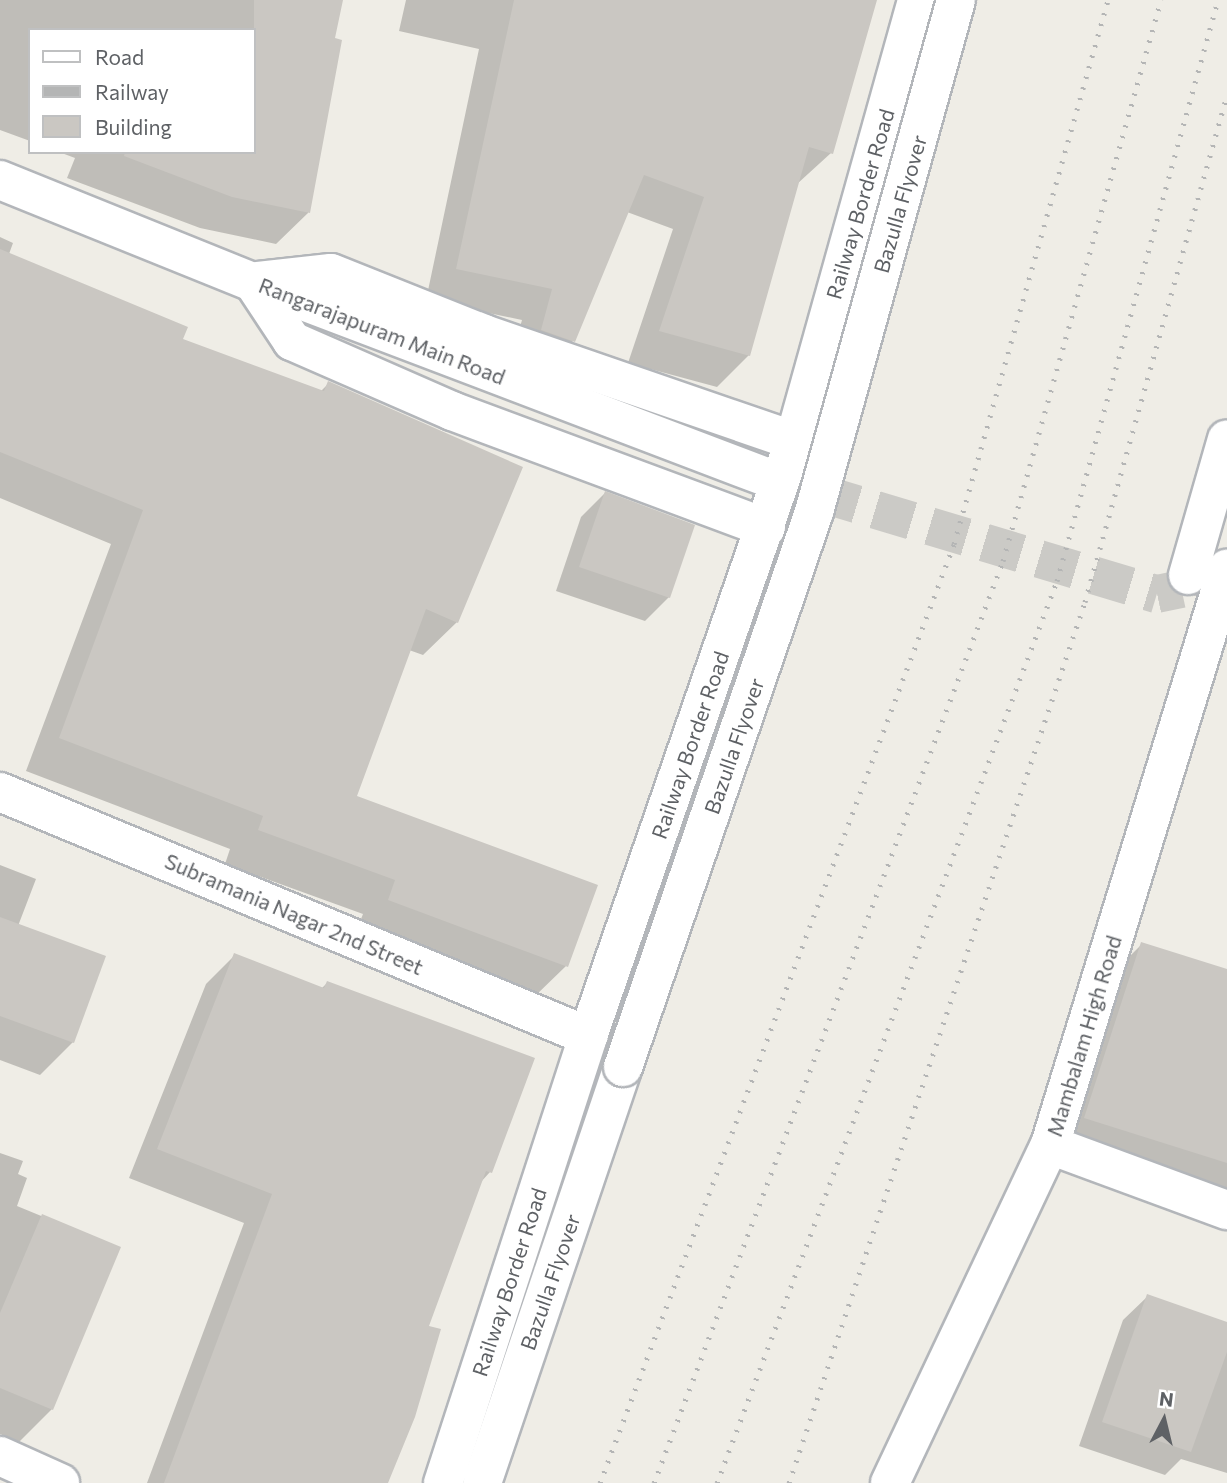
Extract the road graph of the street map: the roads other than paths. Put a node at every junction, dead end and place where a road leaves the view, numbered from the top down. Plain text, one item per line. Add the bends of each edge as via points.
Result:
1 (917, 0) edge
2 (956, 0) edge
3 (0, 180) edge
4 (253, 282) junction
5 (1227, 439) edge
6 (794, 441) junction
7 (766, 477) tunnel mouth
8 (766, 528) junction
9 (1227, 569) edge
10 (1188, 575) tunnel mouth
11 (1215, 656) edge
12 (0, 792) edge
13 (588, 1036) junction
14 (1050, 1145) junction
15 (1227, 1210) edge
16 (0, 1456) edge
17 (60, 1483) edge
18 (443, 1483) edge
19 (482, 1483) edge
20 (890, 1483) edge

1 - 6 street, Railway Border Road
2 - 19 street, Bazulla Flyover, bridge via 814,512
3 - 4 street, Rangarajapuram Main Road
4 - 6 street via 331,273 484,334
4 - 7 street, Rangarajapuram Main Road
4 - 8 street via 292,341 452,411
5 - 10 street
6 - 8 street, Railway Border Road
8 - 13 street, Railway Border Road
9 - 11 street, Mambalam High Road
11 - 14 street, Mambalam High Road
12 - 13 street, Subramania Nagar 2nd Street
13 - 18 street, Railway Border Road
14 - 15 street
14 - 20 street, Mambalam High Road
16 - 17 street

